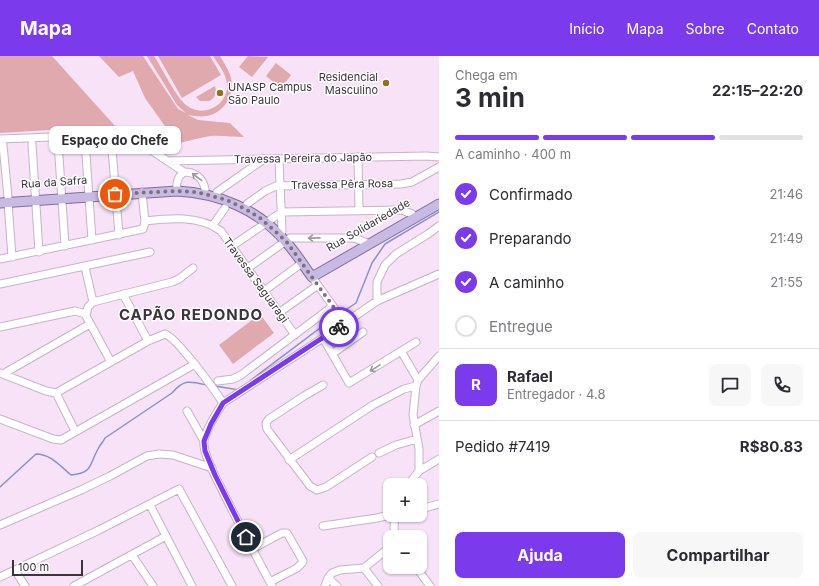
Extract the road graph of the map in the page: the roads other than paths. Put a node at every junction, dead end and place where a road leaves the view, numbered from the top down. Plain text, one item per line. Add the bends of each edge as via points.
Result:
1 (58, 142) dead end
2 (32, 144) dead end
3 (2, 146) edge
4 (358, 157) junction
5 (439, 157) edge
6 (264, 159) junction
7 (279, 159) junction
8 (167, 161) junction
9 (439, 167) edge
10 (184, 172) junction
11 (358, 184) junction
12 (280, 185) junction
13 (177, 188) junction
14 (205, 189) junction
15 (115, 192) junction
16 (142, 192) junction
17 (217, 192) junction
18 (89, 194) junction
19 (61, 196) junction
20 (35, 198) junction
21 (439, 198) edge
22 (4, 200) edge
23 (247, 204) junction
24 (439, 204) edge
25 (225, 208) dead end
26 (359, 210) junction
27 (282, 212) junction
28 (412, 214) junction
29 (145, 221) junction
30 (268, 221) junction
31 (213, 225) junction
32 (439, 226) edge
33 (282, 231) junction
34 (119, 235) junction
35 (92, 240) junction
36 (288, 240) junction
37 (367, 243) junction
38 (65, 246) junction
39 (232, 246) junction
40 (39, 252) junction
41 (150, 252) dead end
42 (12, 257) junction
43 (0, 259) edge
44 (302, 263) junction
45 (85, 266) junction
46 (193, 268) dead end
47 (248, 268) junction
48 (439, 274) edge
49 (314, 276) junction
50 (0, 284) edge
51 (264, 291) junction
52 (123, 294) junction
53 (376, 301) junction
54 (93, 302) junction
55 (335, 306) junction
56 (280, 312) junction
57 (86, 314) junction
58 (346, 320) junction
59 (90, 324) junction
60 (0, 327) edge
61 (363, 332) dead end
62 (295, 335) junction
63 (323, 338) junction
64 (148, 341) junction
65 (416, 342) dead end
66 (401, 351) junction
67 (332, 354) junction
68 (439, 356) edge
69 (111, 362) junction
70 (195, 364) junction
71 (2, 373) edge
72 (218, 381) dead end
73 (417, 383) junction
74 (323, 385) dead end
75 (56, 393) junction
76 (221, 400) junction
77 (187, 411) dead end
78 (439, 411) edge
79 (0, 419) edge
80 (414, 425) junction
81 (76, 431) junction
82 (417, 439) junction
83 (204, 441) junction
84 (379, 453) dead end
85 (372, 457) dead end
86 (439, 459) edge
87 (289, 460) junction
88 (212, 468) junction
89 (419, 471) junction
90 (414, 478) edge
91 (439, 504) edge
92 (150, 505) junction
93 (427, 507) edge
94 (383, 517) edge
95 (0, 525) edge
96 (323, 526) dead end
97 (166, 536) junction
98 (252, 549) junction
99 (383, 553) edge
100 (132, 555) junction
101 (364, 568) junction
102 (16, 570) junction
103 (421, 574) edge
104 (0, 577) edge
105 (328, 578) junction
106 (271, 584) edge
107 (25, 586) edge
108 (75, 586) edge
109 (153, 586) edge
110 (192, 586) edge
111 (232, 586) edge
112 (325, 586) edge
113 (337, 586) edge
114 (378, 586) edge
115 (430, 586) edge

1 - 19 street
2 - 20 street
3 - 8 street via 103,135 122,136 142,144
3 - 22 street
4 - 5 street, Travessa Pereira do Japão
4 - 7 street, Travessa Pereira do Japão
4 - 11 street
6 - 7 street, Travessa Pereira do Japão
6 - 8 street, Travessa Pereira do Japão
6 - 17 street
7 - 12 street
8 - 10 street
9 - 11 street, Travessa Pêra Rosa via 406,183
10 - 13 street via 178,178
14 -> 10 street via 198,176
11 - 12 street, Travessa Pêra Rosa
11 - 26 street
12 - 23 street, Travessa Pêra Rosa via 265,191
12 - 27 street
13 - 14 main road, Rua da Safra
13 - 15 main road, Rua da Safra
13 - 16 main road, Rua da Safra
13 - 30 main road via 227,200
14 - 17 main road, Rua da Safra
15 - 16 main road, Rua da Safra
15 - 18 main road, Rua da Safra
15 - 18 street via 111,148 88,148 86,151
15 - 34 street
16 - 29 street
17 - 23 main road, Rua da Safra
18 - 19 main road, Rua da Safra
18 - 35 street
19 - 20 main road, Rua da Safra
19 - 38 street
20 - 22 main road, Rua da Safra
20 - 40 street
21 - 28 main road, Rua Solidariedade
22 - 42 street
23 - 30 main road, Rua da Safra
24 - 37 main road, Rua Solidariedade
25 - 31 street
26 - 27 street
26 - 28 street via 402,210
27 - 30 street
27 - 33 street
28 - 37 main road, Rua Solidariedade
29 - 31 street via 177,218
29 - 34 street via 143,229
30 - 33 main road
30 - 36 main road
30 - 39 street
31 - 39 street, Travessa Saguaragi
32 - 53 street via 396,254 385,265 377,282
33 - 36 main road
34 - 35 street
35 - 38 street
37 -> 36 street via 354,238
36 - 44 main road
36 - 47 street
36 - 49 main road
37 - 49 main road, Rua Solidariedade
38 - 40 street
39 - 47 street, Travessa Saguaragi
40 - 42 street
41 - 45 street
42 - 43 street
44 - 49 main road
44 - 51 street
45 - 50 street
45 - 54 street
46 - 52 street via 172,282
47 - 51 street, Travessa Saguaragi
48 - 53 street
49 - 55 street
49 - 56 street
51 - 56 street, Travessa Saguaragi
52 - 54 street
52 - 64 street
53 - 58 street
54 - 57 street
55 - 58 street
55 - 62 street
56 - 62 street, Travessa Saguaragi
57 - 59 street
57 - 60 street via 72,312
58 - 63 street
59 - 69 street
59 - 71 street
61 - 67 street
62 - 72 street via 236,378
63 - 67 street
63 - 76 street
64 - 69 street
64 - 70 street via 160,335 171,336
65 - 66 street
66 -> 67 street via 348,383
66 - 73 street
68 - 73 street
69 - 75 street
70 - 76 street
70 - 81 street
71 - 75 street
73 - 80 street
73 - 87 street via 373,405
74 - 87 street via 266,423 266,429
75 - 81 street
76 - 83 street
77 - 83 street
78 - 80 street
79 - 81 street via 56,440 61,440
80 - 82 street
82 - 84 street
82 - 89 street
83 - 88 street
85 - 87 street via 321,490 310,486
86 - 89 street
88 - 95 street via 173,455 153,454 81,490
88 - 98 street
89 - 90 street
91 - 93 street
92 - 97 street
92 - 102 street
92 - 111 street via 179,489
94 - 96 street
97 - 100 street
97 - 110 street
98 - 106 street
98 - 106 street via 282,533 290,538 302,563
99 - 101 street
100 - 108 street
100 - 109 street
101 - 105 street via 340,570
101 - 114 street
102 - 104 street
102 - 107 street
103 - 115 street
105 - 112 street
105 - 113 street

